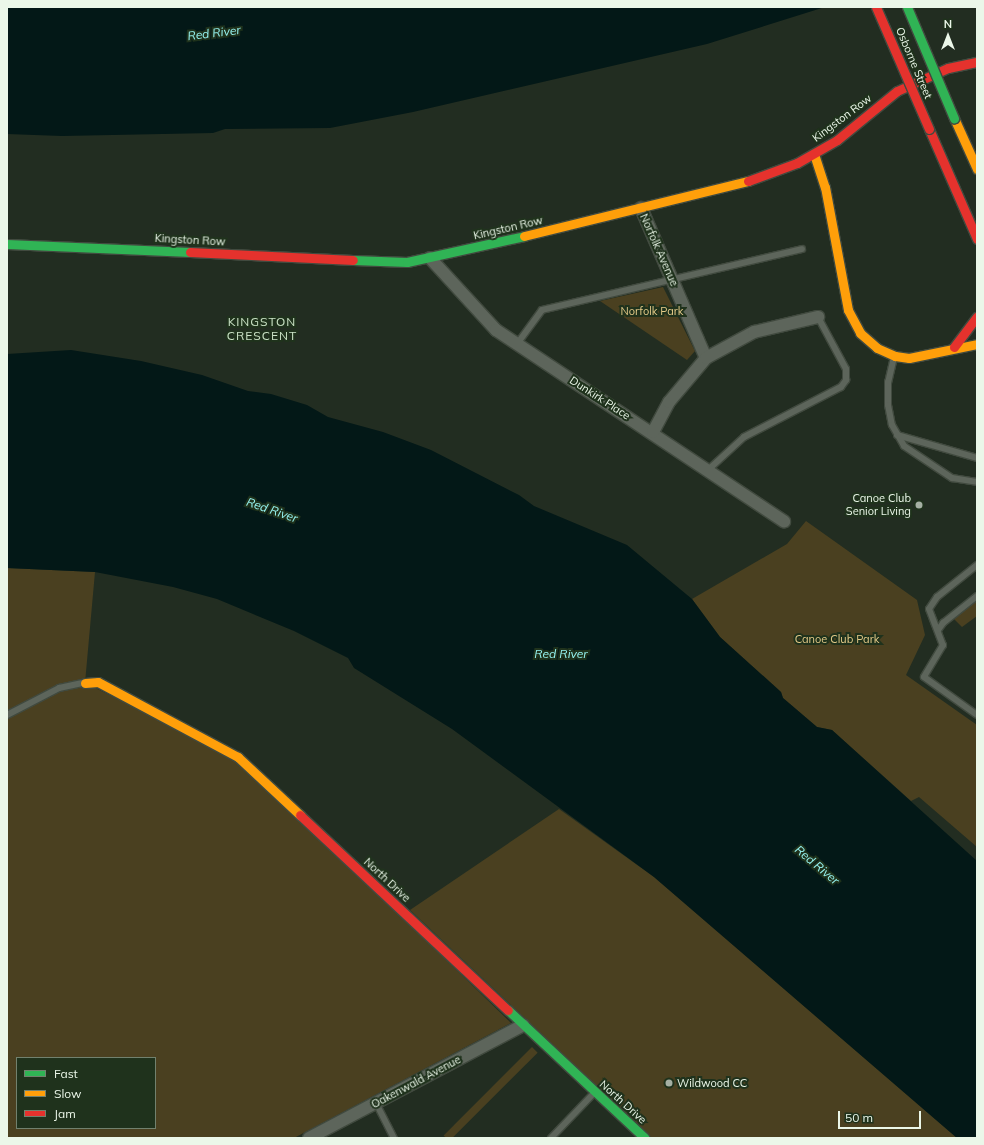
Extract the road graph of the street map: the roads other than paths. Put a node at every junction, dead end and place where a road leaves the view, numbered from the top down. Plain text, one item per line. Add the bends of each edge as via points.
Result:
1 (876, 7) edge
2 (907, 7) edge
3 (977, 62) edge
4 (814, 154) junction
5 (977, 169) edge
6 (640, 208) junction
7 (977, 239) edge
8 (7, 244) edge
9 (802, 249) dead end
10 (430, 258) junction
11 (672, 280) junction
12 (818, 317) joint
13 (977, 317) edge
14 (518, 344) junction
15 (977, 344) edge
16 (954, 347) junction
17 (895, 356) junction
18 (706, 358) junction
19 (652, 432) junction
20 (897, 435) junction
21 (977, 458) edge
22 (708, 470) junction
23 (977, 482) edge
24 (784, 522) dead end
25 (977, 565) edge
26 (977, 596) edge
27 (938, 630) junction
28 (85, 683) joint
29 (7, 715) edge
30 (977, 715) edge
31 (524, 1025) junction
32 (595, 1092) junction
33 (376, 1103) junction
34 (309, 1138) edge
35 (394, 1138) edge
36 (551, 1138) edge
37 (645, 1138) edge

1 - 7 street, Osborne Street, bridge
2 - 5 street, Osborne Street, bridge
3 - 4 street, Kingston Row via 948,68 897,91 837,140
4 - 6 street, Kingston Row via 755,179
4 - 17 street via 826,188 851,317 867,341
6 - 10 street, Kingston Row
6 - 11 street, Norfolk Avenue
8 - 10 street, Kingston Row via 406,262
9 - 11 lane
10 - 14 street, Dunkirk Place via 496,330
11 - 14 lane via 542,310
11 - 18 street, Norfolk Avenue
12 - 18 street via 754,332
12 - 22 lane via 846,369 846,380 841,387 744,437
13 - 16 street
14 - 19 street, Dunkirk Place
15 - 16 street
16 - 17 street via 923,357
17 - 20 lane via 887,393 890,416
18 - 19 street via 669,402
19 - 22 street, Dunkirk Place
20 - 21 lane
20 - 23 lane via 904,446 952,478
22 - 24 street, Dunkirk Place
25 - 27 lane via 936,597 929,609
26 - 27 lane
27 - 30 lane via 942,645 924,677
28 - 29 lane via 58,688
28 - 31 street, North Drive via 98,682 238,757
31 - 32 street, North Drive
31 - 33 street, Oakenwald Avenue
32 - 36 lane
32 - 37 street, North Drive
33 - 34 street, Oakenwald Avenue
33 - 35 lane

